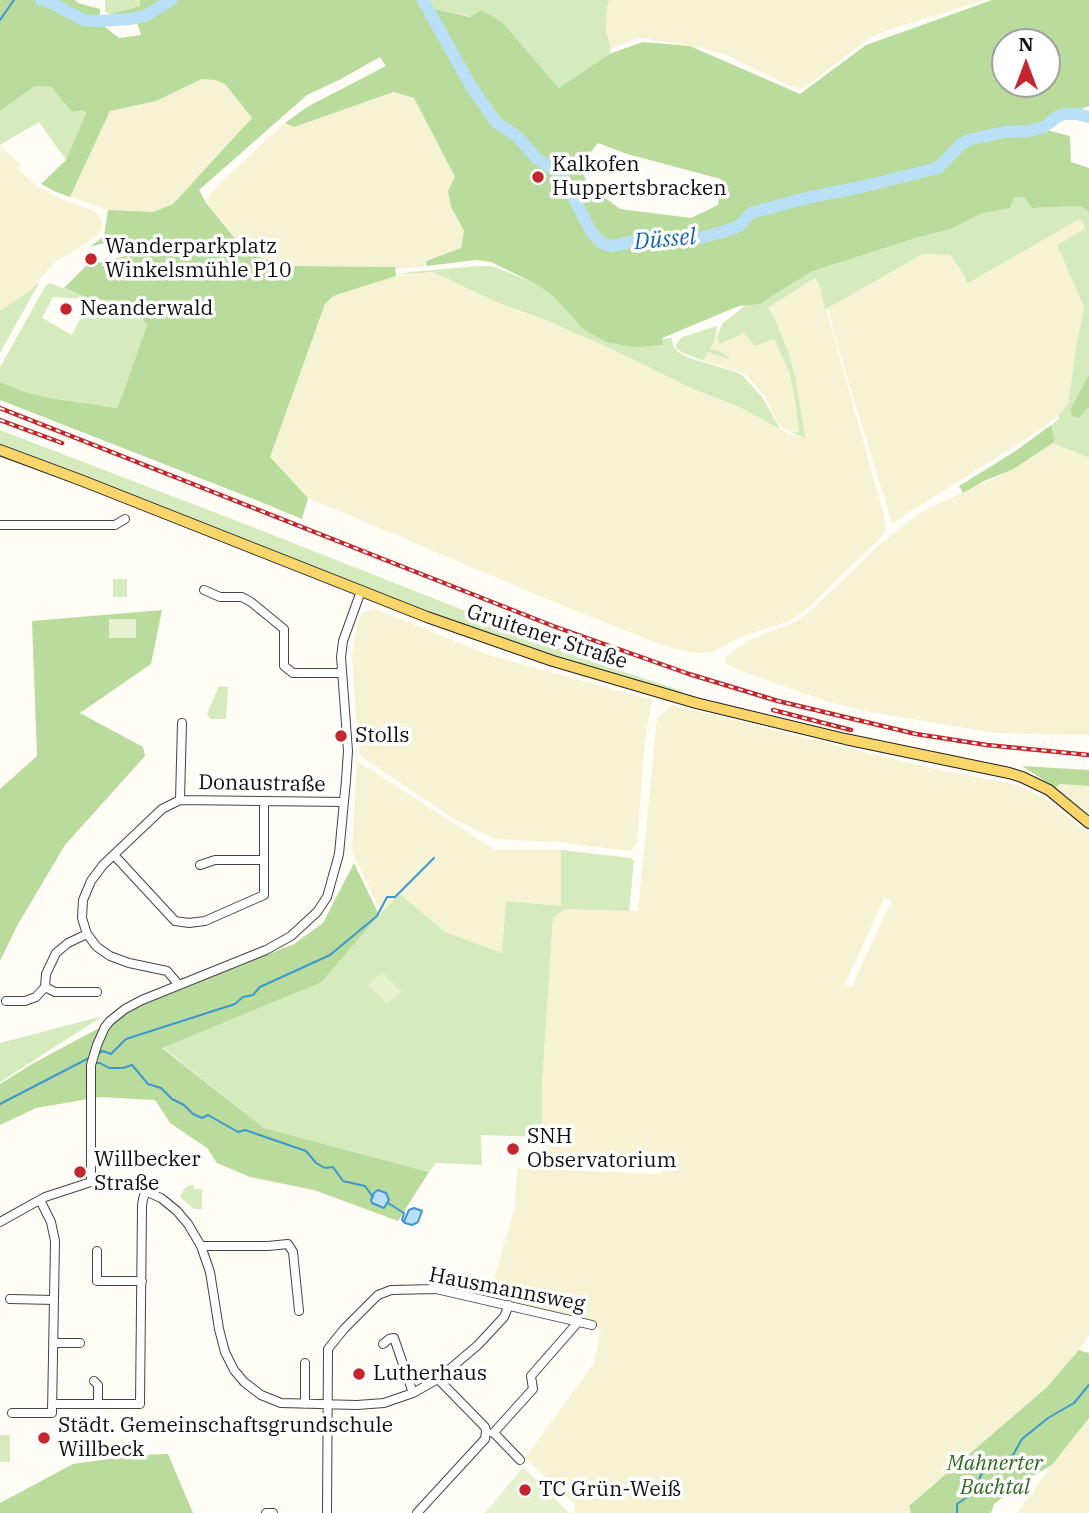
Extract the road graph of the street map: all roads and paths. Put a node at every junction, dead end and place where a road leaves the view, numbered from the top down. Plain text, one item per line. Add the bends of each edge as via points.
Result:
1 (0, 450) edge
2 (125, 519) dead end
3 (0, 525) edge
4 (204, 590) dead end
5 (361, 591) junction
6 (342, 673) junction
7 (182, 723) dead end
8 (180, 800) junction
9 (264, 801) junction
10 (344, 802) junction
11 (1089, 823) edge
12 (114, 855) junction
13 (264, 860) junction
14 (200, 865) dead end
15 (87, 934) junction
16 (178, 985) junction
17 (45, 987) junction
18 (97, 992) dead end
19 (6, 1001) dead end
20 (91, 1182) junction
21 (146, 1191) junction
22 (40, 1200) junction
23 (0, 1222) edge
24 (201, 1246) junction
25 (97, 1251) dead end
26 (142, 1281) junction
27 (10, 1300) dead end
28 (54, 1300) junction
29 (509, 1305) junction
30 (299, 1311) dead end
31 (579, 1321) junction
32 (593, 1325) dead end
33 (53, 1343) junction
34 (80, 1343) dead end
35 (383, 1344) dead end
36 (305, 1363) dead end
37 (438, 1379) junction
38 (94, 1381) dead end
39 (413, 1393) junction
40 (98, 1403) junction
41 (52, 1404) junction
42 (305, 1405) junction
43 (328, 1405) junction
44 (12, 1413) dead end
45 (491, 1432) junction
46 (520, 1460) dead end
47 (266, 1513) edge
48 (273, 1513) edge
49 (327, 1513) edge
50 (417, 1513) edge

1 - 5 main road, Gruitener Straße
2 - 3 street via 115,525
4 - 6 street via 220,597 242,597 284,629 284,666 293,673
5 - 6 street via 343,641
5 - 11 main road, Gruitener Straße via 554,661 695,703 1009,773 1049,790
6 - 10 street via 348,751
7 - 8 street, Donaustraße
8 - 9 street, Donaustraße
8 - 12 street, Donaustraße via 162,809
9 - 10 street, Donaustraße
9 - 13 street
10 - 16 street via 339,854 327,897 317,912 291,936 266,950
12 - 13 street via 174,921 189,923 205,921 264,895
12 - 15 street, Donaustraße via 91,881 83,900
13 - 14 street via 215,860
15 - 16 street via 110,956 167,971
15 - 17 street via 56,953
16 - 20 street via 125,1009 105,1027 97,1045 91,1065
17 - 18 street via 55,992
17 - 19 street via 25,1001
20 - 21 street via 117,1182
20 - 22 street
21 - 24 street via 177,1211
21 - 26 street
22 - 23 street
22 - 28 street via 54,1231
24 - 30 street via 288,1244 293,1252
24 - 42 street via 225,1352 234,1370 261,1395
25 - 26 street via 97,1281
26 - 40 street via 140,1404
27 - 28 street
28 - 33 street
29 - 31 street, Hausmannsweg
29 - 37 street via 489,1335
29 - 43 street, Hausmannsweg via 436,1289 391,1290 378,1295 328,1349
31 - 32 street, Hausmannsweg
31 - 45 street via 531,1376 533,1388
33 - 34 street
33 - 41 street
35 - 39 street via 394,1338
36 - 42 street
37 - 39 street
37 - 45 street
38 - 40 street
39 - 43 street via 384,1403
40 - 41 street
41 - 44 street via 52,1413
42 - 43 street
43 - 49 street, Hausmannsweg
45 - 46 street
45 - 50 street
47 - 48 street

